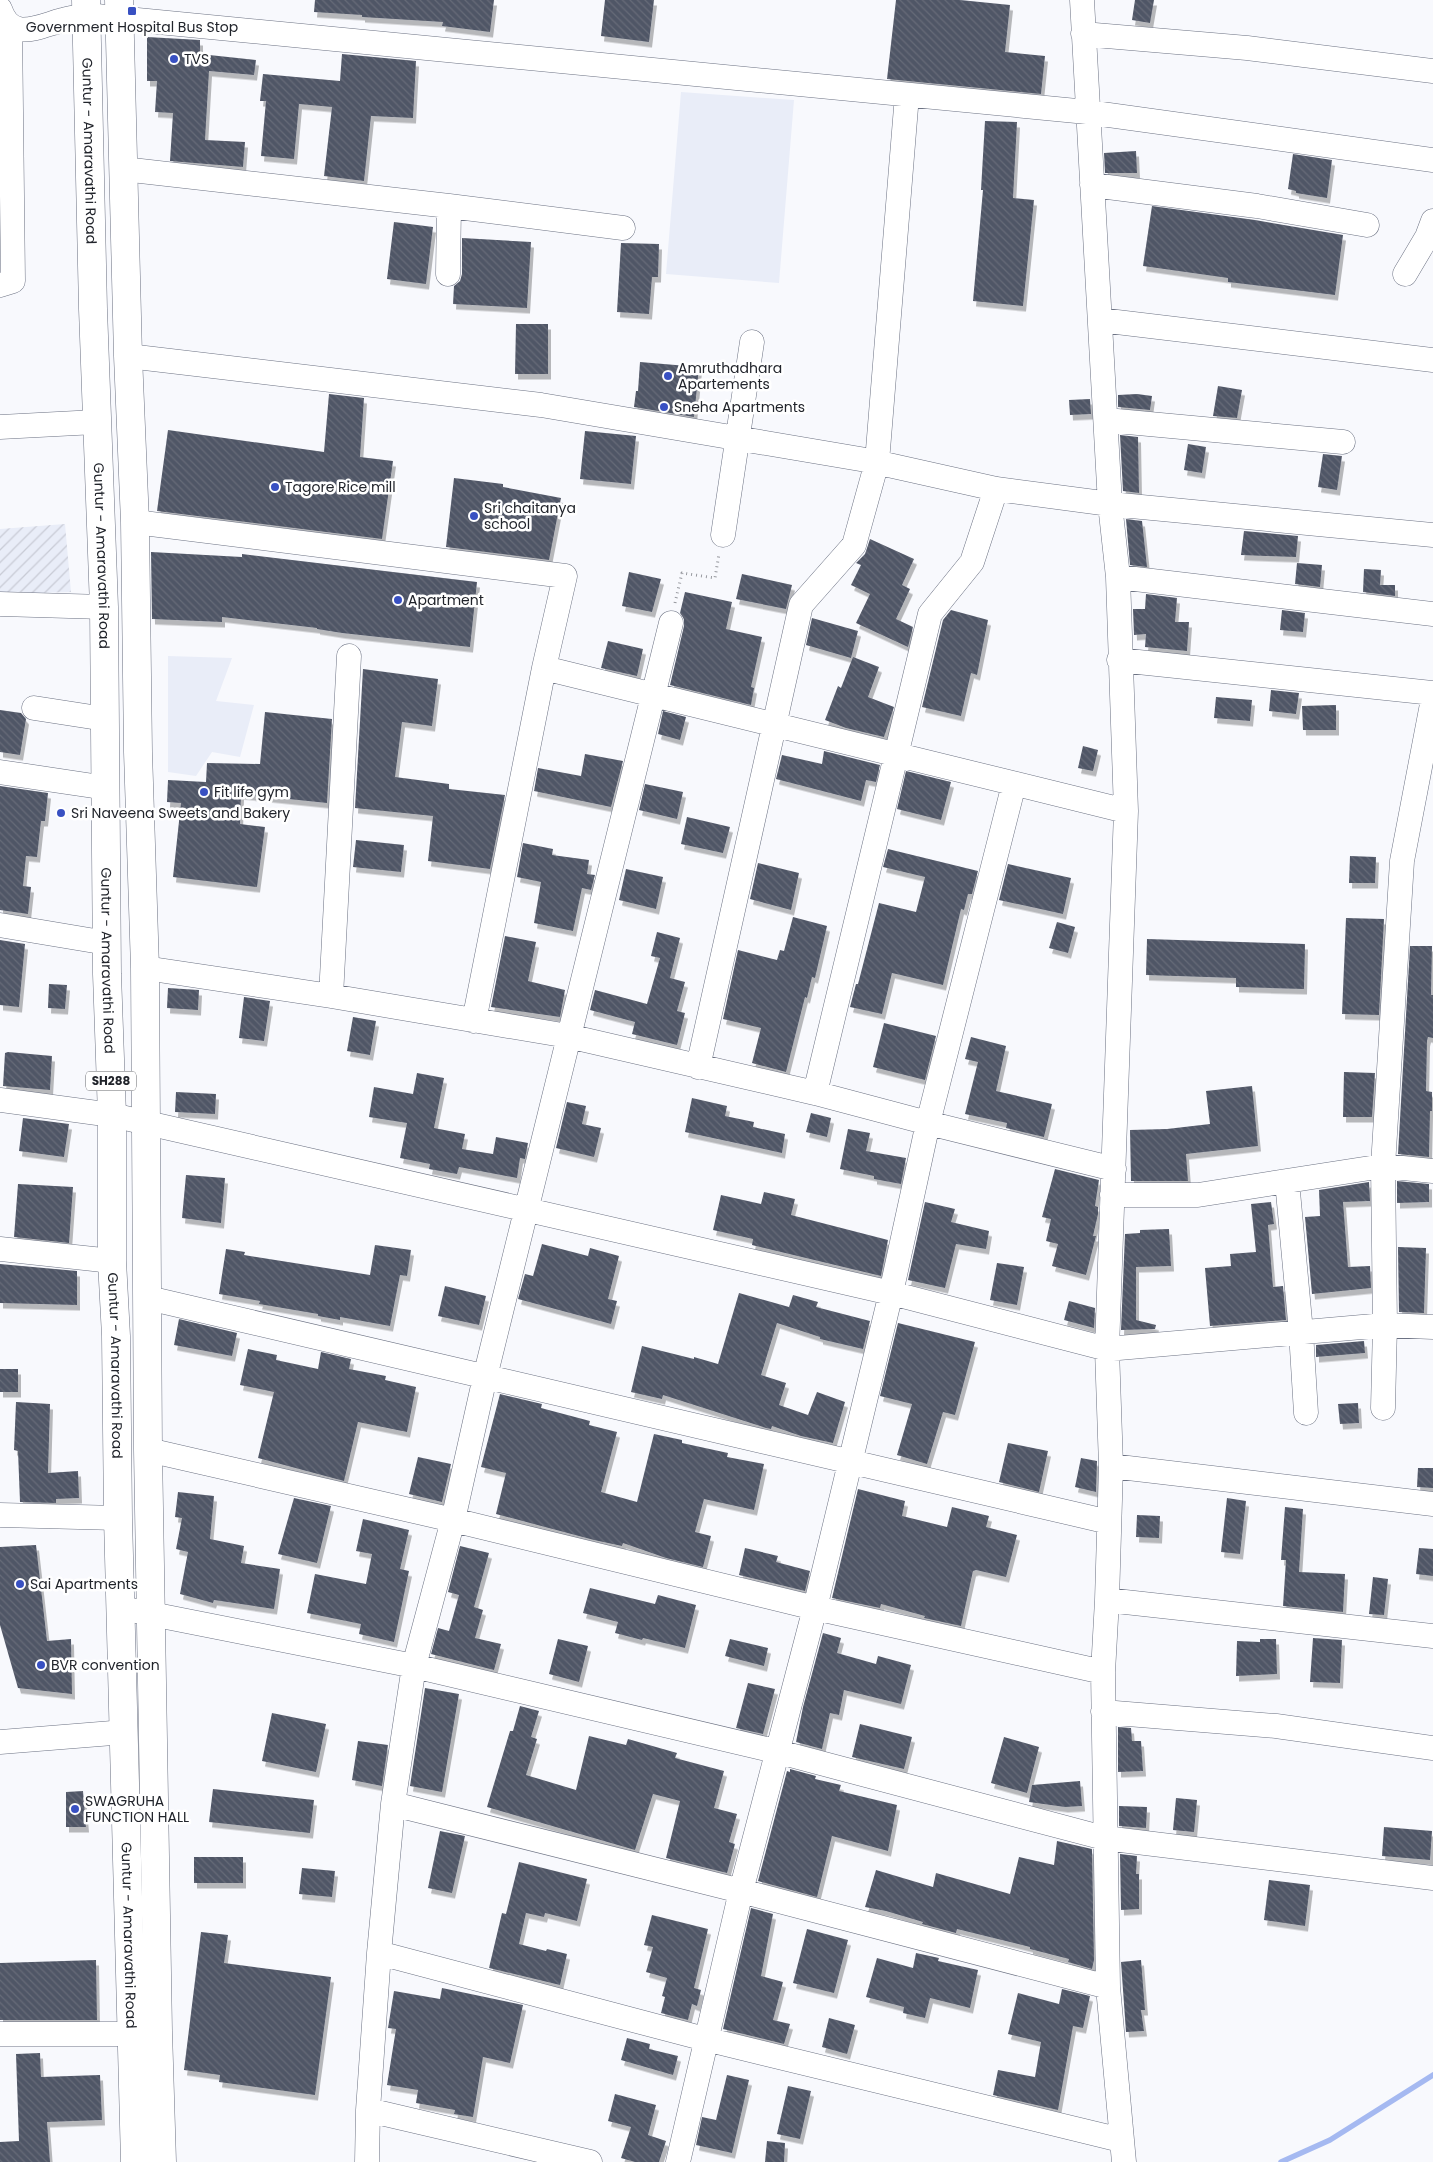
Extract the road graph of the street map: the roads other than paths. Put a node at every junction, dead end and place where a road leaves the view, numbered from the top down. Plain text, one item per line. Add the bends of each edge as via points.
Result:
1 (1082, 0) edge
2 (86, 8) edge
3 (119, 9) edge
4 (5, 18) edge
5 (1083, 34) junction
6 (1433, 71) edge
7 (908, 94) junction
8 (1087, 112) junction
9 (1433, 160) edge
10 (123, 169) junction
11 (1092, 185) junction
12 (449, 206) junction
13 (1433, 221) edge
14 (1367, 225) dead end
15 (623, 228) dead end
16 (448, 274) dead end
17 (1405, 274) dead end
18 (0, 285) edge
19 (1100, 320) junction
20 (752, 342) dead end
21 (128, 356) junction
22 (1433, 360) edge
23 (1106, 420) junction
24 (96, 422) junction
25 (0, 427) edge
26 (738, 439) junction
27 (1343, 442) dead end
28 (877, 462) junction
29 (996, 489) junction
30 (1110, 504) junction
31 (135, 522) junction
32 (723, 534) road end
33 (1433, 535) edge
34 (1118, 577) junction
35 (0, 604) edge
36 (104, 608) junction
37 (1433, 614) edge
38 (671, 623) road end
39 (349, 656) dead end
40 (1119, 660) junction
41 (544, 668) junction
42 (1433, 693) edge
43 (654, 694) junction
44 (1433, 699) edge
45 (34, 708) dead end
46 (105, 719) junction
47 (774, 726) junction
48 (895, 756) junction
49 (0, 772) edge
50 (1014, 784) junction
51 (107, 788) junction
52 (1126, 811) junction
53 (0, 925) edge
54 (107, 943) junction
55 (145, 968) junction
56 (331, 996) junction
57 (474, 1021) junction
58 (568, 1036) junction
59 (698, 1067) junction
60 (815, 1093) junction
61 (0, 1100) edge
62 (112, 1115) junction
63 (147, 1123) junction
64 (928, 1123) junction
65 (1383, 1166) junction
66 (1114, 1169) junction
67 (1433, 1171) edge
68 (1288, 1181) junction
69 (1112, 1195) junction
70 (526, 1209) junction
71 (0, 1249) edge
72 (112, 1261) junction
73 (891, 1293) junction
74 (148, 1298) junction
75 (1385, 1325) junction
76 (1433, 1327) edge
77 (1301, 1332) junction
78 (1107, 1349) junction
79 (485, 1377) junction
80 (1383, 1408) dead end
81 (1306, 1413) dead end
82 (148, 1450) junction
83 (849, 1463) junction
84 (1111, 1466) junction
85 (1433, 1504) edge
86 (0, 1515) edge
87 (118, 1518) junction
88 (453, 1520) junction
89 (1109, 1522) junction
90 (1107, 1600) junction
91 (121, 1608) junction
92 (815, 1608) junction
93 (151, 1614) junction
94 (1433, 1636) edge
95 (414, 1666) junction
96 (1103, 1672) junction
97 (1103, 1712) junction
98 (125, 1732) junction
99 (0, 1742) edge
100 (1433, 1748) edge
101 (779, 1752) junction
102 (393, 1804) junction
103 (1104, 1838) junction
104 (1433, 1878) edge
105 (741, 1891) junction
106 (379, 1953) junction
107 (1108, 1987) junction
108 (0, 2034) edge
109 (131, 2034) junction
110 (705, 2039) junction
111 (368, 2110) junction
112 (1123, 2151) edge
113 (135, 2162) edge
114 (162, 2162) edge
115 (367, 2162) edge
116 (590, 2162) edge
117 (678, 2162) edge

1 - 5 street
2 - 3 street
2 - 4 street via 63,20 28,31
2 - 24 main road, Guntur - Amaravathi Road / SH288
3 - 7 street
3 - 10 main road, Guntur - Amaravathi Road / SH288
4 - 18 street via 13,281
5 - 6 street via 1247,48
5 - 8 street
7 - 8 street
7 - 28 street
8 - 9 street
8 - 11 street
10 - 12 street
10 - 21 main road, Guntur - Amaravathi Road / SH288
11 - 14 street via 1257,206
11 - 19 street
12 - 15 street
12 - 16 street
13 - 17 street
19 - 22 street
19 - 23 street
20 - 26 street
21 - 26 street via 541,405
21 - 31 main road, Guntur - Amaravathi Road / SH288
23 - 27 street
23 - 30 street
24 - 25 street
24 - 36 main road, Guntur - Amaravathi Road / SH288
26 - 28 street
26 - 32 street
28 - 29 street
28 - 47 street via 854,545 801,605
29 - 30 street
29 - 48 street via 972,562 930,614
30 - 33 street
30 - 34 street
31 - 41 street via 565,576
31 - 55 main road, Guntur - Amaravathi Road / SH288
34 - 37 street
34 - 40 street
35 - 36 street
36 - 46 main road, Guntur - Amaravathi Road / SH288
38 - 43 street
39 - 56 street
40 - 42 street
40 - 52 street
41 - 43 street
41 - 57 street
43 - 47 street
43 - 58 street
44 - 65 street via 1402,861
45 - 46 street
46 - 51 main road, Guntur - Amaravathi Road / SH288
47 - 48 street
47 - 59 street
48 - 50 street
48 - 60 street
49 - 51 street
50 - 52 street
50 - 64 street
51 - 54 main road, Guntur - Amaravathi Road / SH288
52 - 66 street
53 - 54 street
54 - 62 main road, Guntur - Amaravathi Road / SH288
55 - 56 street
55 - 63 main road, Guntur - Amaravathi Road / SH288
56 - 57 street
57 - 58 street
58 - 59 street
58 - 70 street
59 - 60 street
60 - 64 street
61 - 62 street
62 - 63 street
62 - 72 main road, Guntur - Amaravathi Road / SH288
63 - 70 street
63 - 74 main road, Guntur - Amaravathi Road / SH288
64 - 66 street
64 - 73 street
65 - 67 street
65 - 68 street
65 - 75 street
66 - 69 street
68 - 69 street via 1198,1195
68 - 77 street
69 - 78 street
70 - 73 street
70 - 79 street
71 - 72 street
72 - 87 main road, Guntur - Amaravathi Road / SH288
73 - 78 street
73 - 83 street
74 - 79 street
74 - 82 main road, Guntur - Amaravathi Road / SH288
75 - 76 street
75 - 77 street
75 - 80 street
77 - 78 street
77 - 81 street
78 - 84 street
79 - 83 street
79 - 88 street
82 - 88 street
82 - 93 main road, Guntur - Amaravathi Road / SH288
83 - 89 street
83 - 92 street
84 - 85 street
84 - 89 street
86 - 87 street
87 - 91 main road, Guntur - Amaravathi Road / SH288
88 - 92 street
88 - 95 street
89 - 90 street
90 - 94 street
90 - 96 street
91 - 93 street
91 - 98 main road, Guntur - Amaravathi Road / SH288
92 - 96 street
92 - 101 street
93 - 95 street
93 - 114 main road, Guntur - Amaravathi Road / SH288
95 - 101 street
95 - 102 street
96 - 97 street
97 - 100 street via 1276,1726
97 - 103 street
98 - 99 street
98 - 109 main road, Guntur - Amaravathi Road / SH288
101 - 103 street
101 - 105 street
102 - 105 street
102 - 106 street
103 - 104 street
103 - 107 street
105 - 107 street
105 - 110 street
106 - 110 street
106 - 111 street
107 - 112 street
108 - 109 street
109 - 113 main road, Guntur - Amaravathi Road / SH288
110 - 112 street
110 - 117 street
111 - 115 street
111 - 116 street

